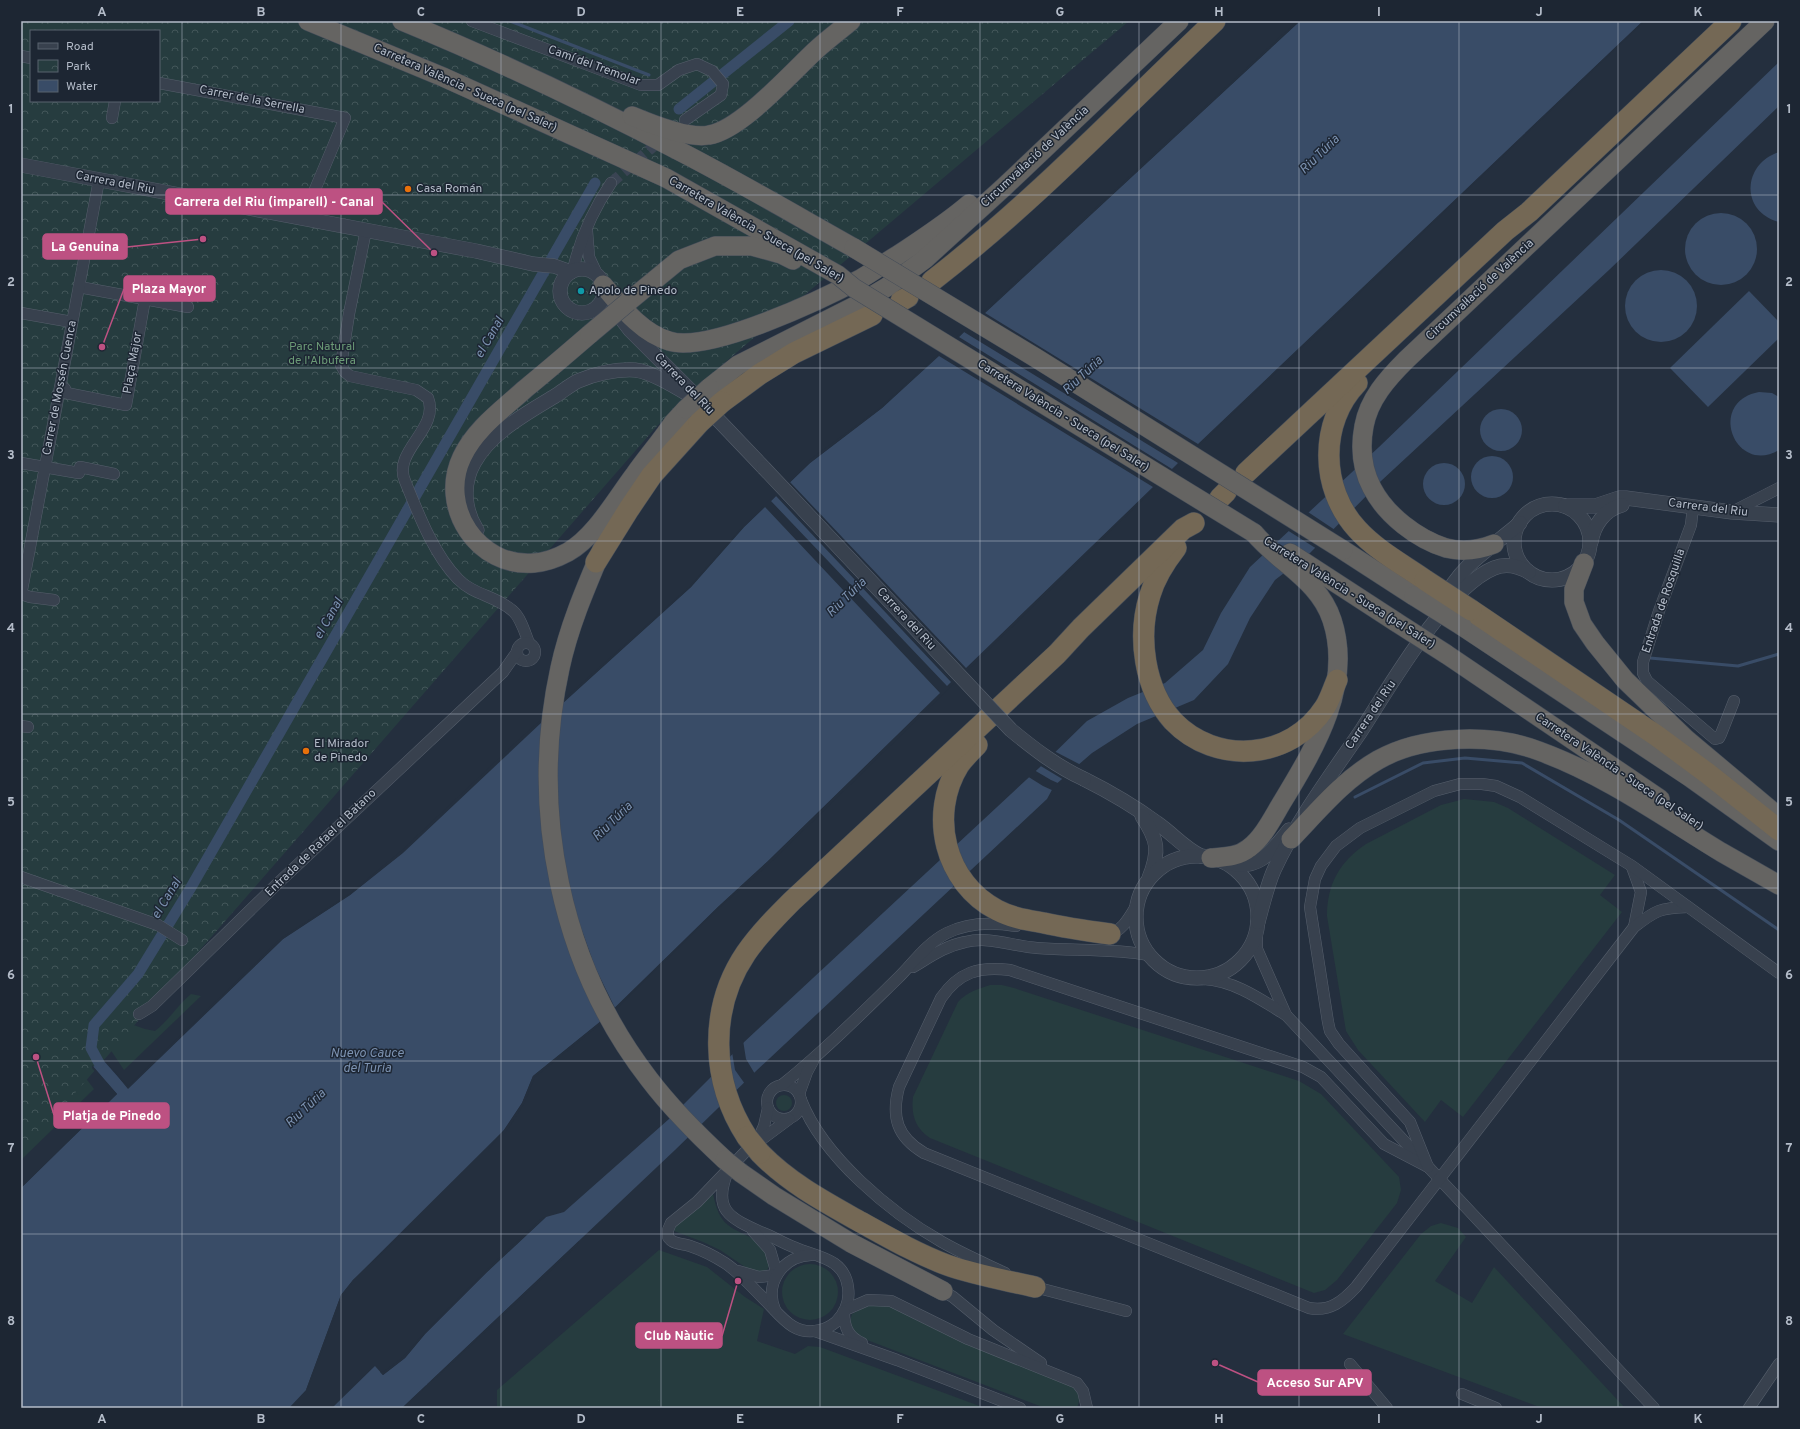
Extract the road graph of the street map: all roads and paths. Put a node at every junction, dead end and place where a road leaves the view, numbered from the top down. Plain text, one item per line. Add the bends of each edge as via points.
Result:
1 (308, 21) edge
2 (402, 21) edge
3 (472, 21) edge
4 (851, 21) edge
5 (1178, 21) edge
6 (1215, 21) edge
7 (1731, 21) edge
8 (1765, 21) edge
9 (160, 83) edge
10 (568, 95) junction
11 (115, 102) edge
12 (112, 118) dead end
13 (685, 120) dead end
14 (1026, 165) junction
15 (21, 166) edge
16 (99, 180) junction
17 (611, 183) tunnel mouth
18 (1529, 212) junction
19 (304, 218) junction
20 (366, 230) junction
21 (586, 231) junction
22 (818, 268) junction
23 (552, 270) junction
24 (572, 271) junction
25 (932, 281) dead end
26 (601, 285) junction
27 (560, 286) junction
28 (79, 287) junction
29 (145, 299) junction
30 (188, 307) dead end
31 (591, 311) junction
32 (21, 313) edge
33 (872, 316) dead end
34 (72, 322) junction
35 (630, 330) junction
36 (60, 388) junction
37 (704, 405) junction
38 (673, 423) junction
39 (21, 463) edge
40 (45, 468) junction
41 (1246, 473) dead end
42 (114, 474) dead end
43 (1779, 488) edge
44 (1638, 499) junction
45 (1563, 506) junction
46 (1693, 507) junction
47 (1732, 512) junction
48 (1779, 515) edge
49 (1520, 523) junction
50 (1494, 544) junction
51 (1590, 544) junction
52 (596, 562) joint
53 (1584, 563) junction
54 (1145, 565) junction
55 (1529, 572) junction
56 (1314, 577) junction
57 (1420, 588) junction
58 (21, 595) edge
59 (54, 600) dead end
60 (1467, 618) junction
61 (1429, 628) junction
62 (1337, 680) junction
63 (1734, 701) dead end
64 (1314, 801) junction
65 (1138, 810) junction
66 (1779, 817) edge
67 (1779, 830) edge
68 (1291, 839) junction
69 (1779, 841) edge
70 (1212, 858) junction
71 (1632, 866) junction
72 (21, 877) edge
73 (1148, 881) junction
74 (1779, 884) edge
75 (1138, 903) junction
76 (1688, 907) junction
77 (1258, 927) junction
78 (1634, 927) junction
79 (1110, 934) junction
80 (179, 937) dead end
81 (1149, 955) junction
82 (1779, 973) edge
83 (899, 976) junction
84 (1204, 978) junction
85 (139, 1014) dead end
86 (1286, 1015) junction
87 (819, 1052) junction
88 (782, 1085) junction
89 (800, 1097) junction
90 (768, 1108) junction
91 (789, 1119) junction
92 (755, 1144) junction
93 (1428, 1167) junction
94 (731, 1168) junction
95 (1440, 1180) junction
96 (751, 1229) junction
97 (814, 1254) junction
98 (730, 1267) junction
99 (776, 1275) junction
100 (1035, 1287) junction
101 (943, 1291) joint
102 (845, 1311) junction
103 (1126, 1311) dead end
104 (777, 1313) junction
105 (815, 1331) junction
106 (897, 1360) junction
107 (1350, 1364) dead end
108 (1779, 1364) edge
109 (1063, 1376) junction
110 (1462, 1394) dead end
111 (1085, 1406) edge
112 (1654, 1407) edge
113 (1750, 1407) edge
114 (1020, 1408) edge
115 (1387, 1408) edge
116 (1496, 1408) edge

1 - 22 highway, Carretera València - Sueca (pel Saler) via 443,77 666,178
2 - 10 highway
3 - 13 street, Camí del Tremolar via 641,85 658,85 679,70 696,64 712,71 723,84 721,95
4 - 10 highway via 815,51 762,102 739,120 709,135 682,133 600,102
5 - 14 highway, Circumval·lació de València
6 - 25 highway via 1006,221
7 - 18 highway, Circumval·lació de València
8 - 50 highway, Circumval·lació de València via 1395,372 1371,405 1364,425 1362,446 1368,478 1377,496 1403,524 1438,545 1466,550
9 - 19 street, Carrer de la Serrella via 345,118
10 - 57 highway, bridge via 684,153 854,248 1036,358 1343,550
11 - 12 street
14 - 26 highway via 999,180 922,239 863,278 799,307 719,338 686,343 670,342 645,329
14 - 37 highway, Circumval·lació de València via 925,259 899,295 855,306 738,365
15 - 16 street, Carrera del Riu
16 - 19 street, Carrera del Riu
16 - 28 street, Carrer de Mossén Cuenca
17 - 21 street
18 - 41 highway, Circumval·lació de València via 1505,231
18 - 57 highway via 1510,238 1366,373 1346,396 1336,415 1330,436 1330,471 1335,493 1350,521
19 - 20 street, Carrera del Riu
20 - 23 street, Carrera del Riu via 476,251
20 - 85 street, Entrada de Rafael el Batano via 341,365 350,376 416,390 428,398 431,411 428,421 404,463 406,485 443,561 459,580 475,591 502,602 514,612 520,623 522,650 503,672 152,1006
21 - 24 street
21 - 26 street via 589,257
22 - 38 highway, Circumval·lació de València, bridge via 752,246 715,246 679,260 490,419 473,438 461,458 455,479 455,498 462,522 476,542 502,558 525,563 550,560 581,542 601,520
22 - 56 highway, Carretera València - Sueca (pel Saler), bridge via 838,275 854,288 1254,534 1267,548 1299,572
23 - 24 street, Carrera del Riu
23 - 27 street
24 - 26 street via 585,269
24 - 27 street
26 - 31 street via 600,305
26 - 35 street, Carrera del Riu
27 - 31 street via 562,301 570,310 577,313
28 - 29 street
28 - 34 street, Carrer de Mossén Cuenca
29 - 30 street
29 - 36 street, Plaça Major via 126,405 66,393 65,389
31 - 35 street, Carrera del Riu
32 - 34 street
33 - 37 highway via 794,353
34 - 36 street, Carrer de Mossén Cuenca
35 - 37 street, Carrera del Riu
36 - 40 street, Carrer de Mossén Cuenca
37 - 38 highway, Circumval·lació de València
37 - 38 street via 660,378 636,370 605,372 578,381 509,427 480,455 469,474 466,493 474,525 489,543 511,554 537,557 556,551 574,540 590,524 659,434
37 - 52 highway via 652,475
37 - 65 street, Carrera del Riu, bridge via 1011,730 1038,753 1063,769
39 - 40 street
40 - 42 street via 78,473 80,467
40 - 58 street, Carrer de Mossén Cuenca
43 - 47 street
44 - 45 street, Carrera del Riu via 1619,498 1595,506
44 - 46 street, Carrera del Riu
44 - 51 street, Carrera del Riu via 1617,506 1604,515 1595,528
45 - 49 street via 1553,504 1534,509
45 - 51 street via 1573,510 1583,520 1590,535
46 - 47 street, Carrera del Riu
46 - 63 street, Entrada de Rosquilla via 1691,525 1645,656 1644,672 1647,681 1715,739 1719,738
47 - 48 street, Carrera del Riu
49 - 50 street, Carrera del Riu
49 - 55 street via 1516,532 1515,550 1522,565
50 - 61 street, Carrera del Riu via 1472,561 1456,579
51 - 53 street via 1589,554
52 - 94 highway via 570,629 560,667 548,755 553,848 567,914 589,975 632,1055 665,1098
53 - 55 street via 1571,576 1563,579 1545,580
53 - 66 highway via 1575,584 1574,602 1582,624 1595,643 1629,684 1686,739
54 - 62 highway via 1197,520 1160,572 1150,595 1144,632 1145,656 1160,702 1174,721 1201,742 1223,750 1247,752 1270,749 1293,738 1316,718 1328,702
54 - 79 highway via 1059,669 968,754 951,780 943,806 944,834 954,865 969,888 990,906 1011,916 1082,931
54 - 92 highway via 1057,654 774,919 746,953 734,973 722,1007 718,1046 730,1106 737,1122
55 - 61 street, Carrera del Riu via 1507,565 1485,573 1460,593
56 - 62 highway via 1332,620 1338,649
56 - 74 highway, Carretera València - Sueca (pel Saler), bridge via 1396,622 1446,654 1720,840
57 - 60 highway, bridge
58 - 59 street
60 - 67 highway via 1657,736
60 - 69 highway
61 - 64 street, Carrera del Riu
62 - 70 highway via 1332,703 1312,748 1291,788 1259,837 1248,849 1234,856
64 - 68 street, Carrera del Riu
64 - 70 street, Carrera del Riu via 1263,858 1249,865 1235,865
65 - 70 street, Carrera del Riu via 1191,851
65 - 73 street, Carrera del Riu via 1156,842 1156,857
68 - 74 highway via 1335,792 1379,760 1414,746 1456,739 1497,740 1539,750 1603,780
68 - 77 street, Carrera del Riu via 1274,870 1264,896
70 - 73 street via 1190,857 1166,864
70 - 77 street via 1234,868 1243,876 1256,899
71 - 76 street
71 - 78 street via 1641,892
71 - 93 street via 1520,797 1496,786 1470,783 1434,791 1367,824 1347,836 1328,855 1315,878 1310,907 1329,1026 1338,1044 1410,1122
72 - 80 street via 158,925
73 - 75 street
75 - 79 street via 1126,923
75 - 81 street via 1136,925
76 - 78 street via 1660,909
76 - 82 street
77 - 84 street via 1247,953 1238,963 1216,976
77 - 86 street via 1256,949
78 - 95 street
79 - 83 street via 1087,938 1002,923 969,925 940,937 918,955
81 - 83 street via 1130,951 1035,948 983,939 945,948
81 - 84 street via 1168,971 1191,979
83 - 87 street
84 - 86 street via 1226,982 1242,989
86 - 93 street
87 - 88 street
87 - 89 street via 807,1072
88 - 89 street via 792,1087
88 - 90 street via 772,1091
89 - 91 street via 801,1105 797,1114
89 - 100 street via 812,1122 831,1148 858,1179 888,1205 944,1243
90 - 91 street via 779,1119
90 - 92 street via 764,1126
91 - 92 street
92 - 94 street
92 - 100 highway via 772,1166 798,1185 887,1237 929,1258 966,1271
93 - 95 street
93 - 95 street via 1384,1144 1321,1077 1303,1067 1017,972 998,968 978,970 962,977 948,988 941,998 896,1098 895,1110 901,1131 907,1140 924,1153 1313,1309 1336,1305 1345,1298
94 - 96 street via 721,1192 724,1205 735,1220
94 - 98 street via 697,1202 671,1223 668,1233 672,1241 703,1251
94 - 101 highway via 851,1244
95 - 112 street
96 - 97 street
96 - 99 street via 770,1250
97 - 99 street via 788,1261
97 - 102 street via 832,1261 845,1276 849,1294
98 - 99 street via 751,1276 765,1278
98 - 104 street
99 - 104 street via 772,1297
100 - 103 street
101 - 109 street via 1020,1350
102 - 105 street via 833,1325
102 - 106 street via 847,1331 854,1340
102 - 109 street via 868,1300 891,1302 974,1341
104 - 105 street via 784,1322 794,1328 806,1332
105 - 106 street
106 - 114 street
107 - 115 street
108 - 113 street
109 - 111 street via 1077,1383 1083,1391
110 - 116 street

